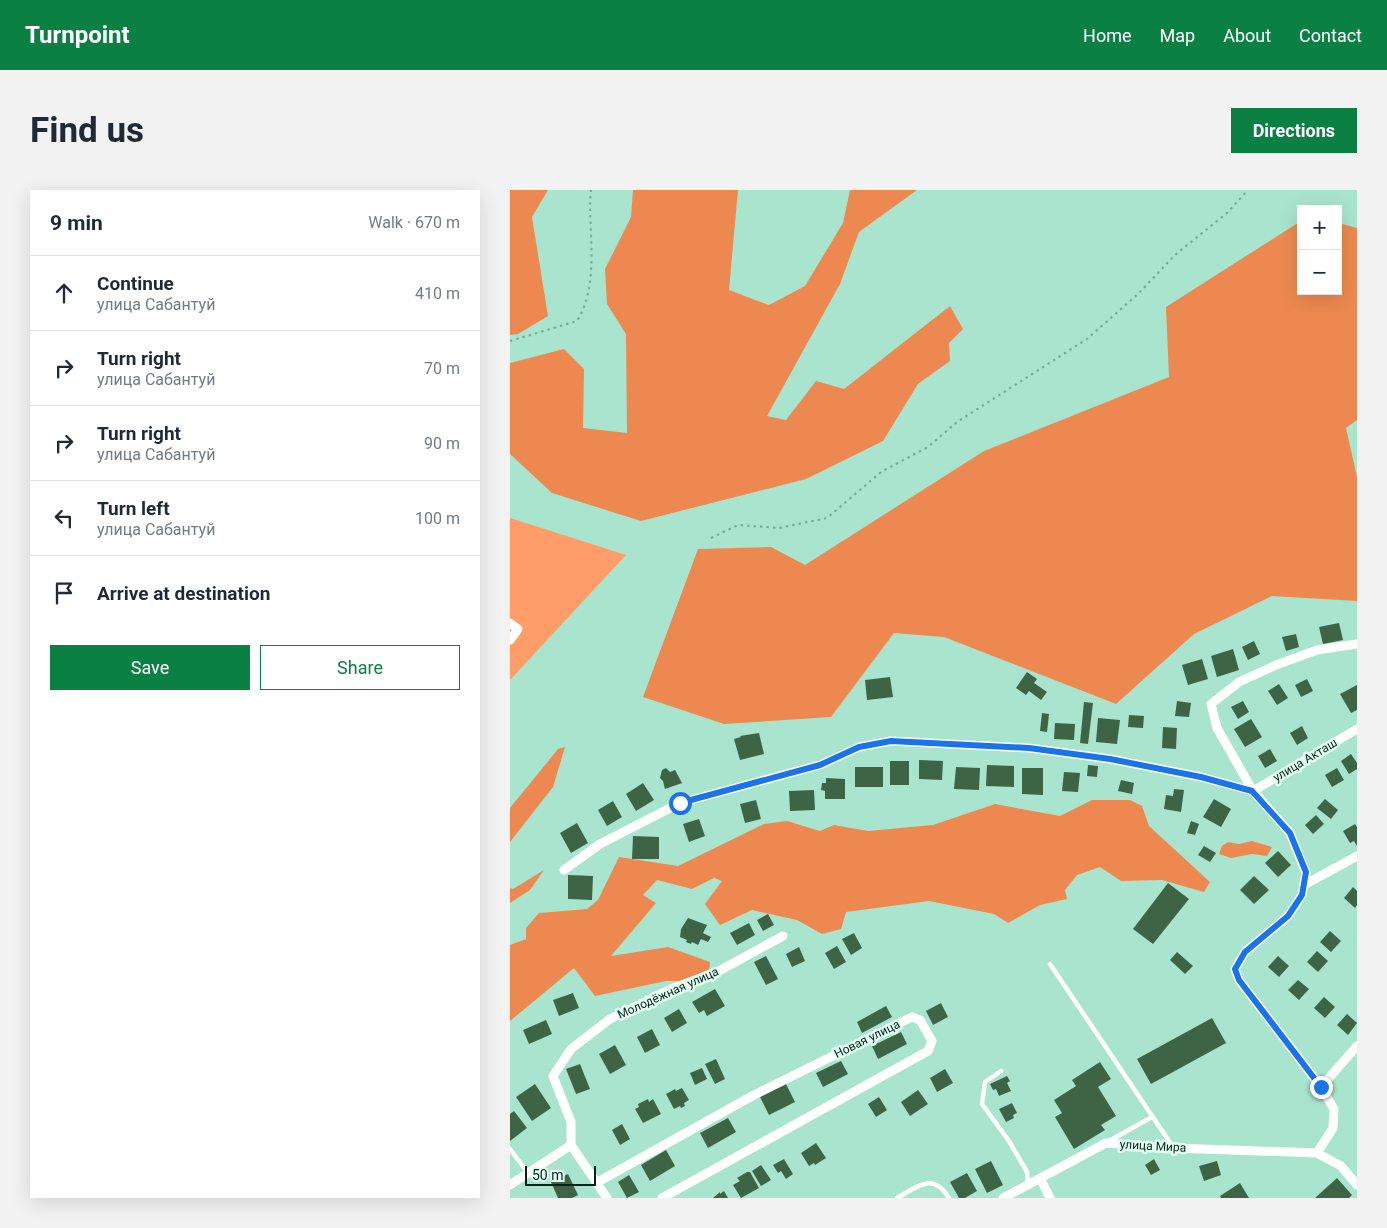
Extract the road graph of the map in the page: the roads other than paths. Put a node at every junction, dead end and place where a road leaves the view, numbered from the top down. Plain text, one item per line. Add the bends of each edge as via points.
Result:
1 (510, 623) edge
2 (510, 640) edge
3 (1357, 644) edge
4 (1357, 729) edge
5 (1252, 791) junction
6 (1357, 856) edge
7 (564, 870) dead end
8 (1304, 885) junction
9 (783, 936) dead end
10 (1050, 964) dead end
11 (1357, 1046) edge
12 (1001, 1071) dead end
13 (1321, 1087) junction
14 (1152, 1117) junction
15 (1106, 1143) junction
16 (571, 1145) junction
17 (1173, 1148) junction
18 (510, 1149) edge
19 (1317, 1153) junction
20 (528, 1173) junction
21 (1040, 1178) junction
22 (596, 1183) junction
23 (1028, 1185) junction
24 (1357, 1185) edge
25 (510, 1186) edge
26 (607, 1198) edge
27 (662, 1198) edge
28 (897, 1198) edge
29 (949, 1198) edge
30 (1003, 1198) edge
31 (1050, 1198) edge

1 - 2 street via 518,629
3 - 5 street via 1316,650 1276,665 1239,682 1211,704 1217,728
4 - 5 street, улица Акташ
5 - 7 street via 1119,761 1029,748 891,741 859,747 820,765 680,803 600,844
5 - 8 street via 1290,833 1306,872
6 - 8 street
8 - 13 street via 1302,895 1288,916 1245,952 1235,969 1239,980
9 - 16 street, Молодёжная улица via 719,971 610,1018 570,1049 553,1076 571,1122
10 - 14 lane
11 - 13 street
12 - 23 lane via 985,1082 982,1104 1027,1172
13 - 19 street via 1334,1110 1333,1128
14 - 15 lane
14 - 17 lane
15 - 17 street, улица Мира
15 - 21 street, улица Мира
16 - 20 street
16 - 22 street
17 - 19 street, улица Мира
18 - 20 lane
19 - 24 street via 1341,1166
20 - 25 street
21 - 23 street, улица Мира
21 - 31 street
22 - 26 street
22 - 27 street, Новая улица via 754,1095 912,1016 920,1020 932,1042 928,1051
23 - 30 street, улица Мира
28 - 29 lane via 926,1182 938,1184

